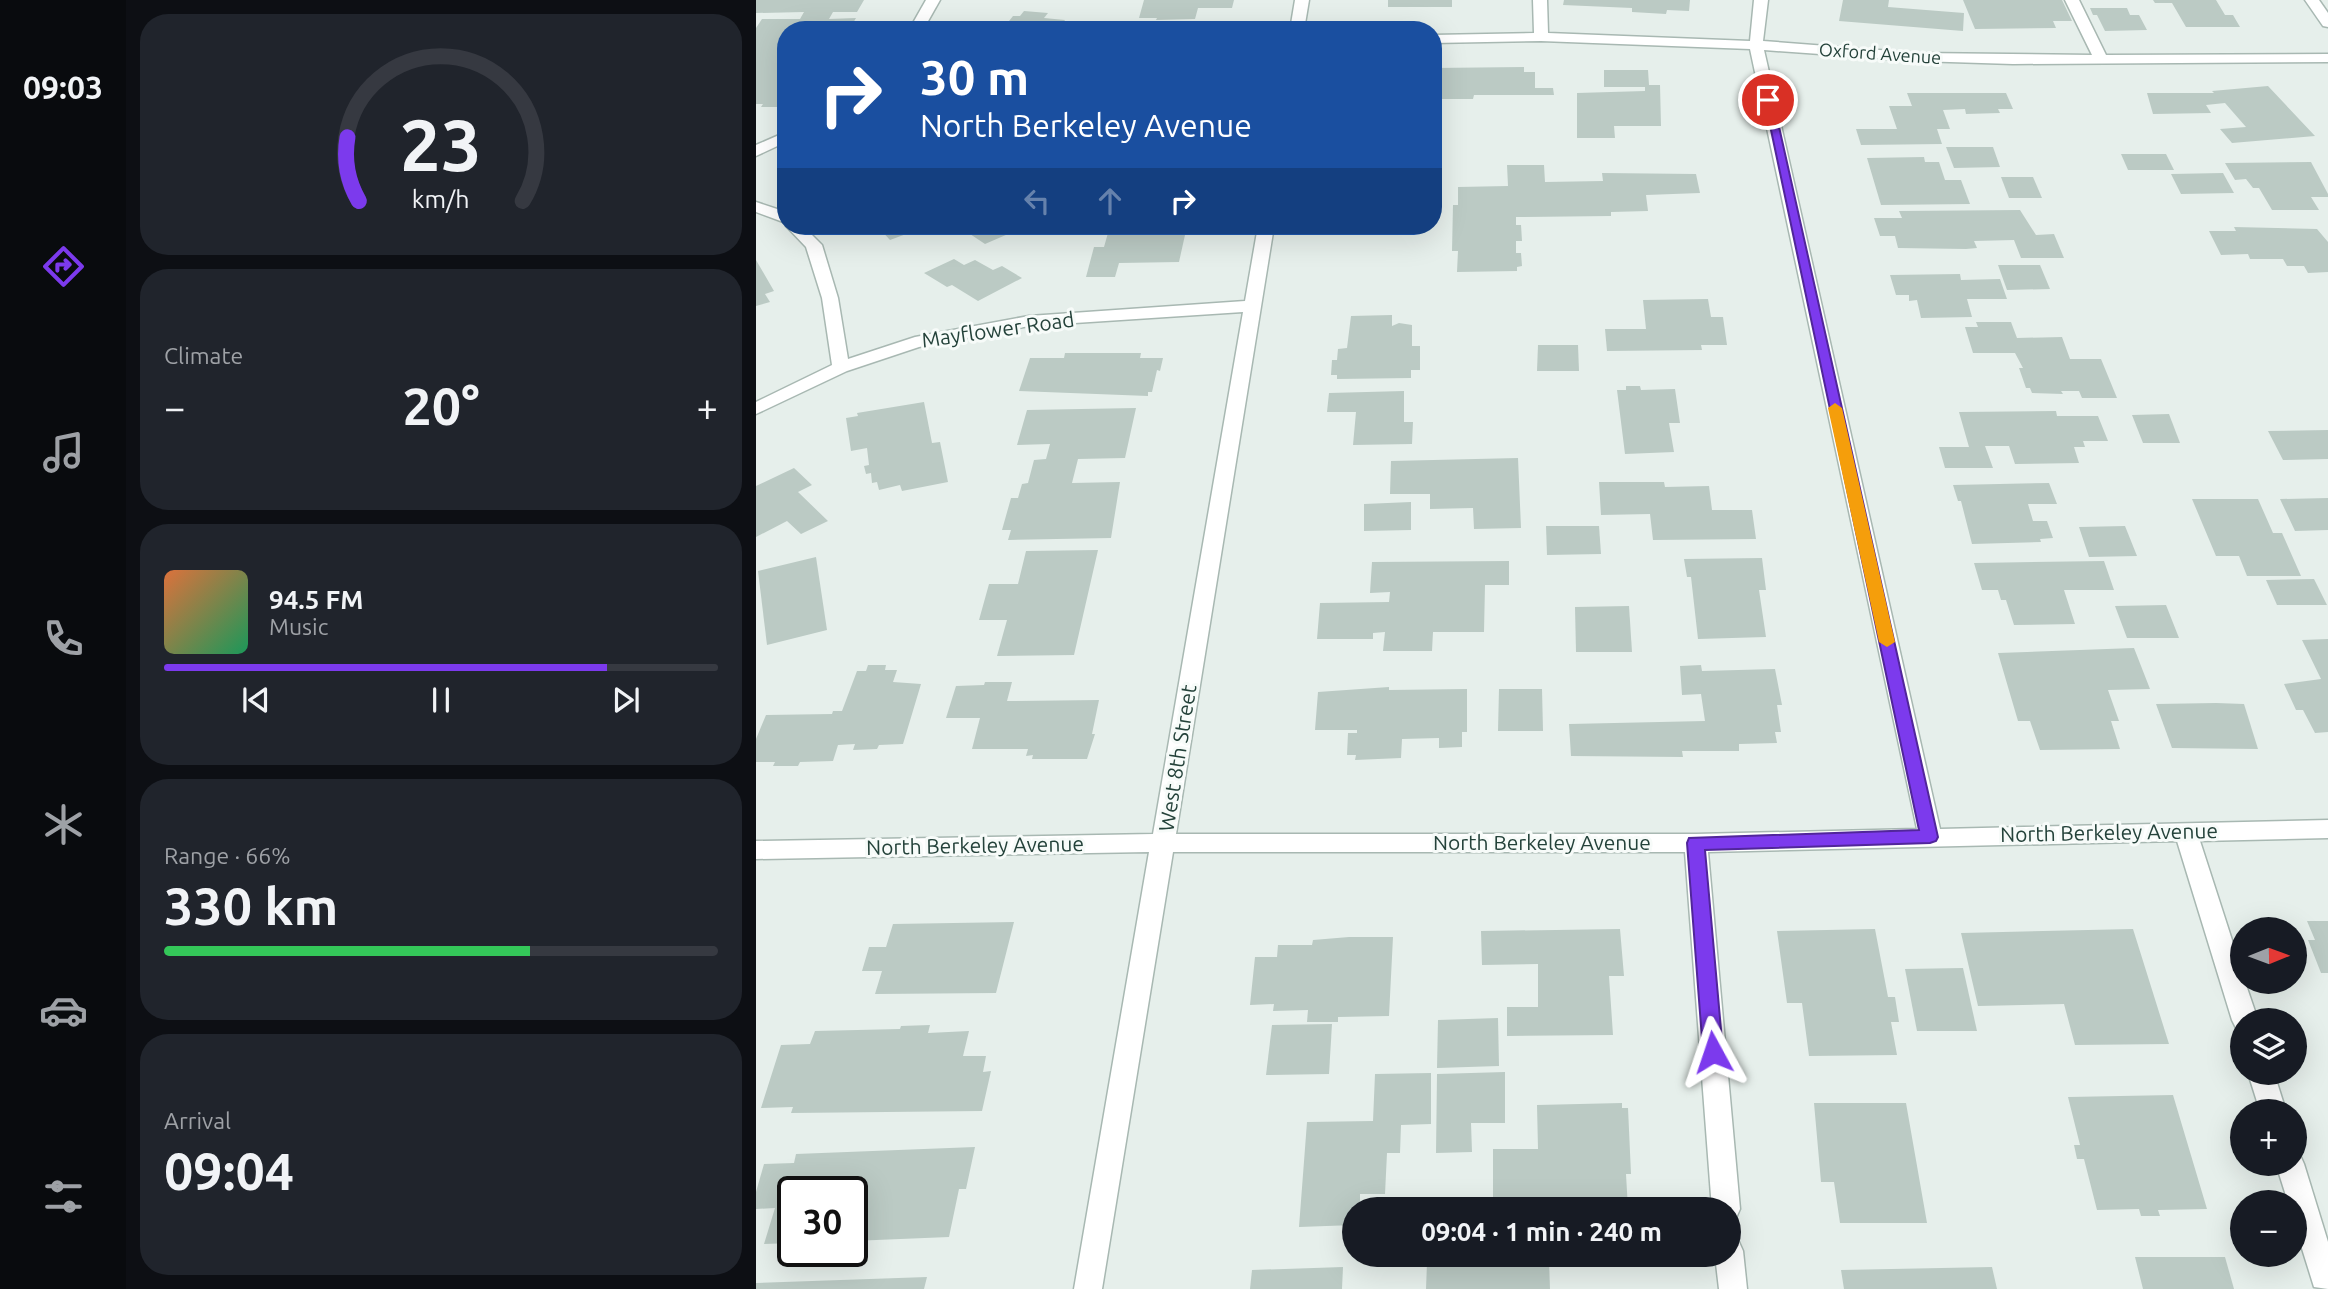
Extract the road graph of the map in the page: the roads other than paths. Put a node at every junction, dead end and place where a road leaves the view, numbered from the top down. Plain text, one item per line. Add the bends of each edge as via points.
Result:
1 (933, 0) edge
2 (1302, 0) edge
3 (1540, 0) edge
4 (1761, 0) edge
5 (2072, 0) edge
6 (2312, 0) edge
7 (921, 21) edge
8 (1298, 21) edge
9 (2328, 23) edge
10 (1541, 37) junction
11 (1442, 39) edge
12 (1756, 45) junction
13 (2328, 58) edge
14 (2101, 60) junction
15 (777, 140) edge
16 (756, 151) edge
17 (756, 206) edge
18 (777, 214) edge
19 (803, 235) edge
20 (1265, 235) edge
21 (1253, 306) junction
22 (841, 367) junction
23 (756, 409) edge
24 (2328, 829) edge
25 (2185, 831) junction
26 (1930, 837) junction
27 (1164, 843) junction
28 (1696, 843) junction
29 (756, 850) edge
30 (2241, 1008) edge
31 (2294, 1176) edge
32 (1725, 1197) edge
33 (1731, 1267) edge
34 (2328, 1287) edge
35 (1088, 1289) edge
36 (1733, 1289) edge

1 - 7 street
2 - 8 street
3 - 10 street
4 - 12 street
5 - 14 street
6 - 9 street
10 - 11 street, Oxford Avenue
10 - 12 street, Oxford Avenue
12 - 14 street, Oxford Avenue via 1918,57
12 - 26 street
13 - 14 street, Oxford Avenue
15 - 16 street
17 - 18 street
19 - 22 street via 814,245 830,298
20 - 21 street, West 8th Street
21 - 22 street, Mayflower Road via 1029,321 915,342
21 - 27 street, West 8th Street
22 - 23 street, Mayflower Road
24 - 25 street, North Berkeley Avenue
25 - 26 street, North Berkeley Avenue
25 - 30 street
26 - 28 street, North Berkeley Avenue
27 - 28 street, North Berkeley Avenue
27 - 29 street, North Berkeley Avenue
27 - 35 street, West 8th Street
28 - 32 street
31 - 34 street
33 - 36 street

